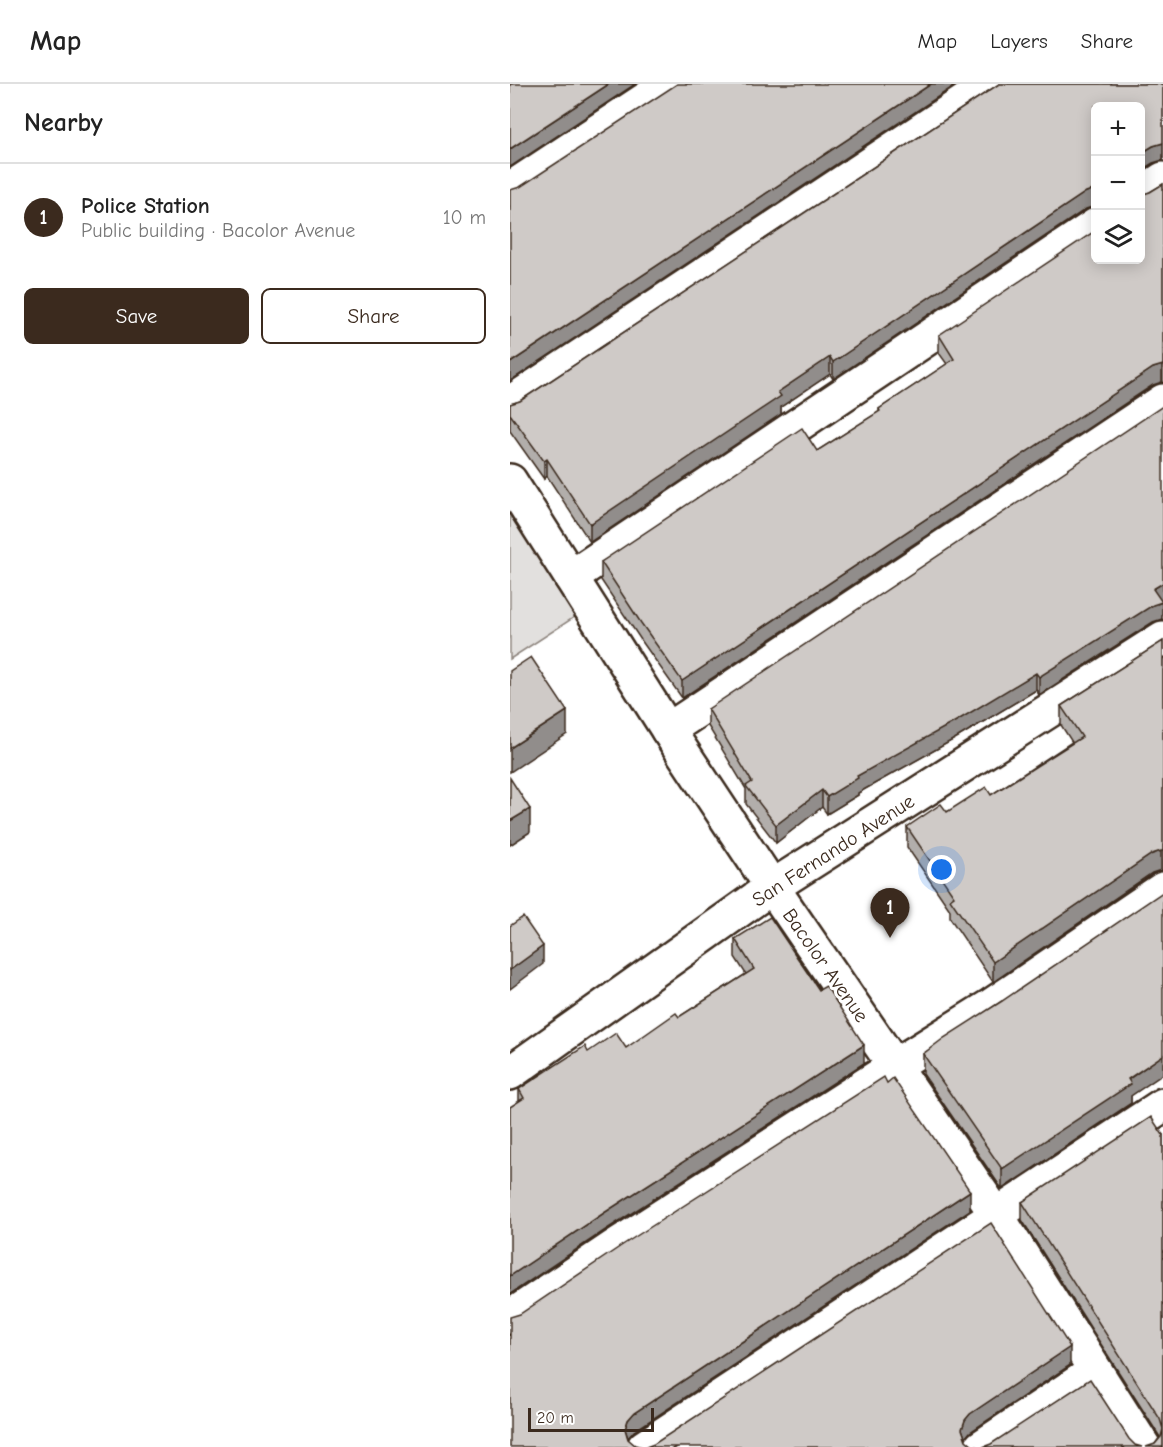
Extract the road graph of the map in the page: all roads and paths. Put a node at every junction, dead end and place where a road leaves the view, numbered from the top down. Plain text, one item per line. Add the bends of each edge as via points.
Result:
1 (669, 84) edge
2 (991, 84) edge
3 (1163, 179) edge
4 (510, 189) edge
5 (1145, 191) edge
6 (1091, 228) edge
7 (1163, 401) edge
8 (510, 403) edge
9 (510, 481) edge
10 (571, 577) junction
11 (1163, 638) edge
12 (668, 730) junction
13 (772, 887) junction
14 (1163, 889) edge
15 (896, 1065) junction
16 (510, 1073) edge
17 (1159, 1116) edge
18 (996, 1214) junction
19 (510, 1317) edge
20 (1095, 1371) junction
21 (644, 1447) edge
22 (981, 1447) edge
23 (1144, 1447) edge

1 - 4 street
2 - 8 street
3 - 5 street
6 - 10 street
7 - 12 street
9 - 10 street, Bacolor Avenue
10 - 12 street, Bacolor Avenue
11 - 13 street, San Fernando Avenue
12 - 13 street, Bacolor Avenue
13 - 15 street, Bacolor Avenue
13 - 16 street, San Fernando Avenue
14 - 15 street
15 - 18 street, Bacolor Avenue
15 - 19 street
17 - 18 street
18 - 20 street, Bacolor Avenue
18 - 21 street
20 - 22 street
20 - 23 street, Bacolor Avenue

